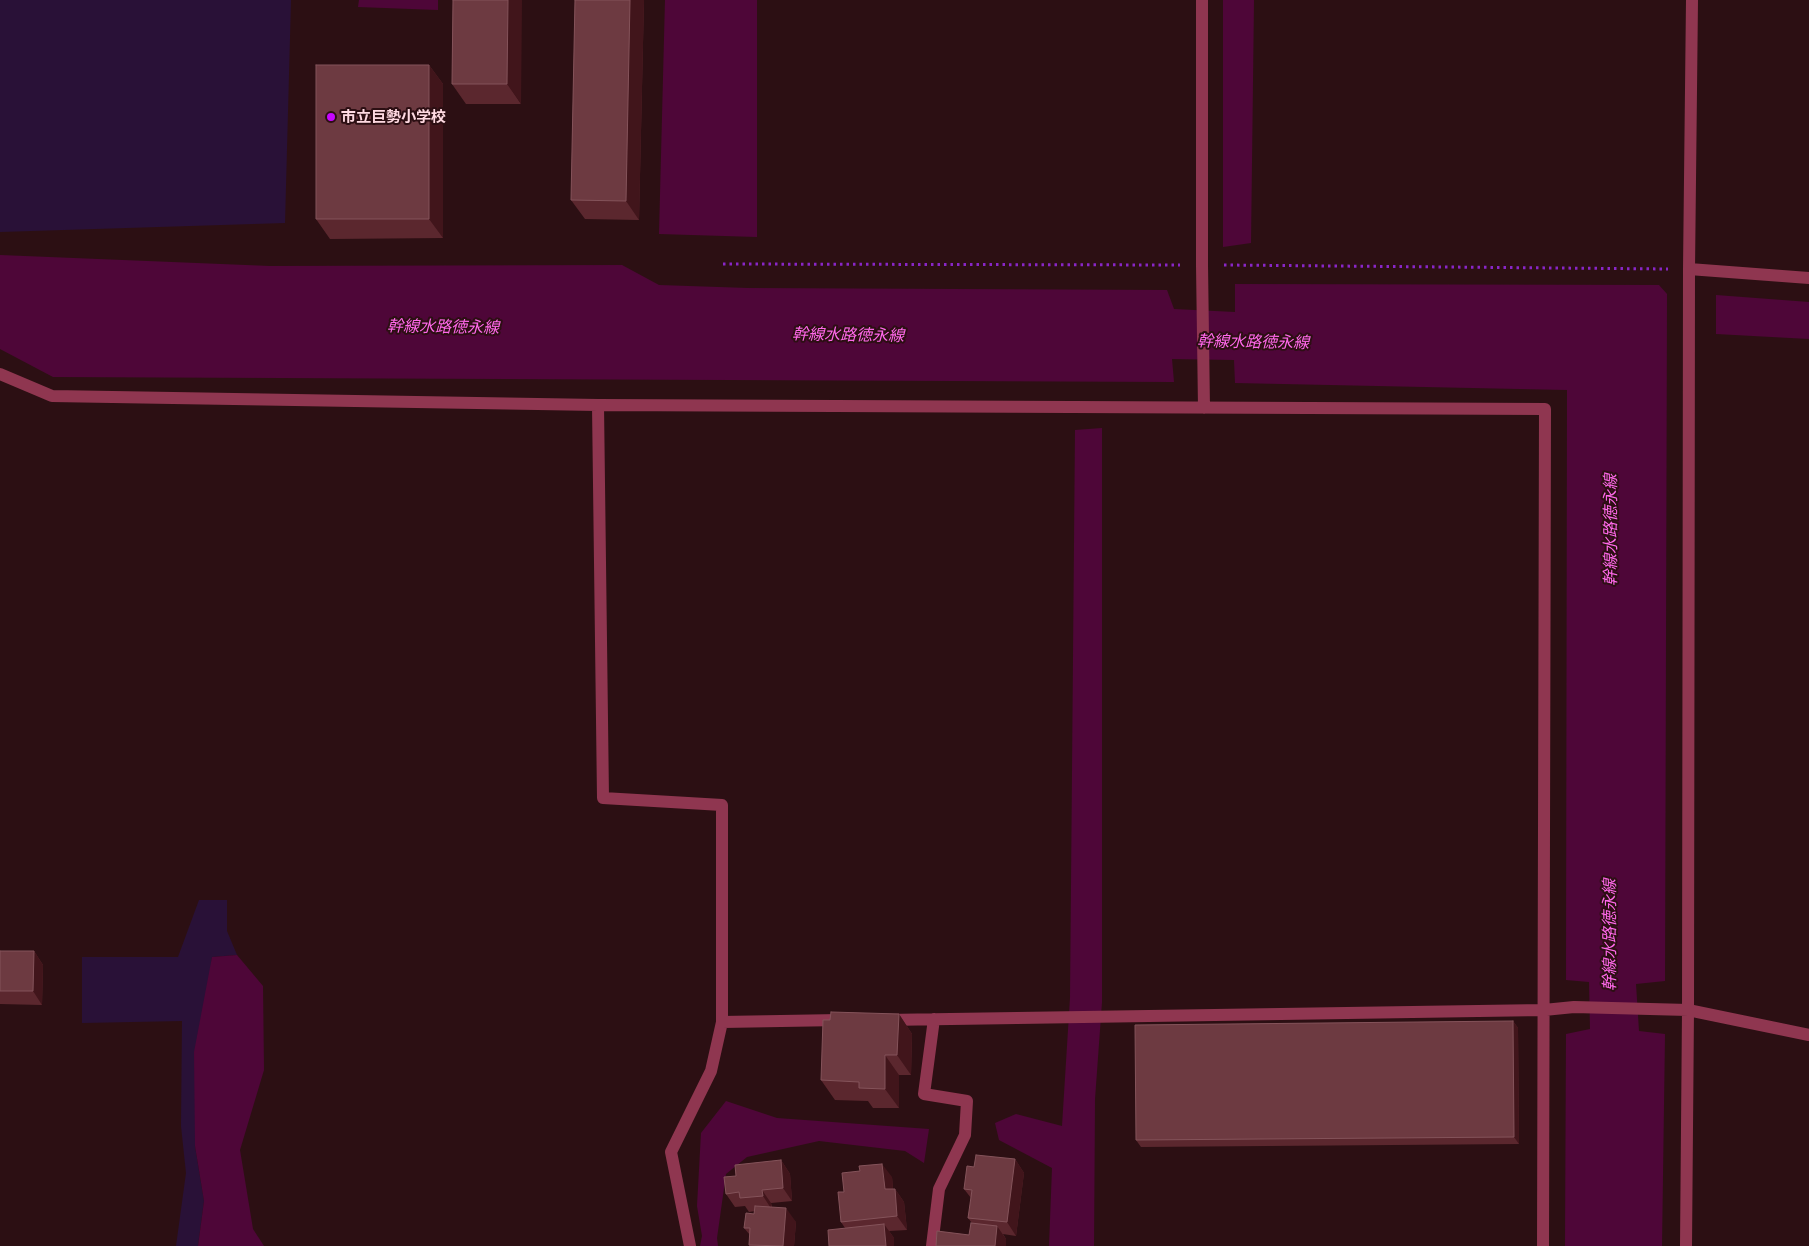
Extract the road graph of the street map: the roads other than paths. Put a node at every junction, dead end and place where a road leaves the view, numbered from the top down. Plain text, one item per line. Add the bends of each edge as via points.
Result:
1 (1202, 0) edge
2 (1692, 0) edge
3 (1689, 269) junction
4 (1809, 278) edge
5 (0, 374) edge
6 (598, 405) junction
7 (1204, 408) junction
8 (1544, 1010) junction
9 (1688, 1010) junction
10 (934, 1019) junction
11 (857, 1020) edge
12 (876, 1020) edge
13 (722, 1022) junction
14 (1809, 1035) edge
15 (690, 1246) edge
16 (932, 1246) edge
17 (1542, 1246) edge
18 (1686, 1246) edge

1 - 7 street
2 - 3 street
3 - 4 street
3 - 9 street
5 - 6 street via 52,396
6 - 7 street
6 - 13 street via 603,798 722,805
7 - 8 street via 1545,408
8 - 9 street via 1574,1007
8 - 10 street
8 - 17 street
9 - 14 street
9 - 18 street
10 - 12 street
10 - 16 street via 924,1094 967,1101 966,1135 939,1189
11 - 13 street
13 - 15 street via 711,1071 671,1152

